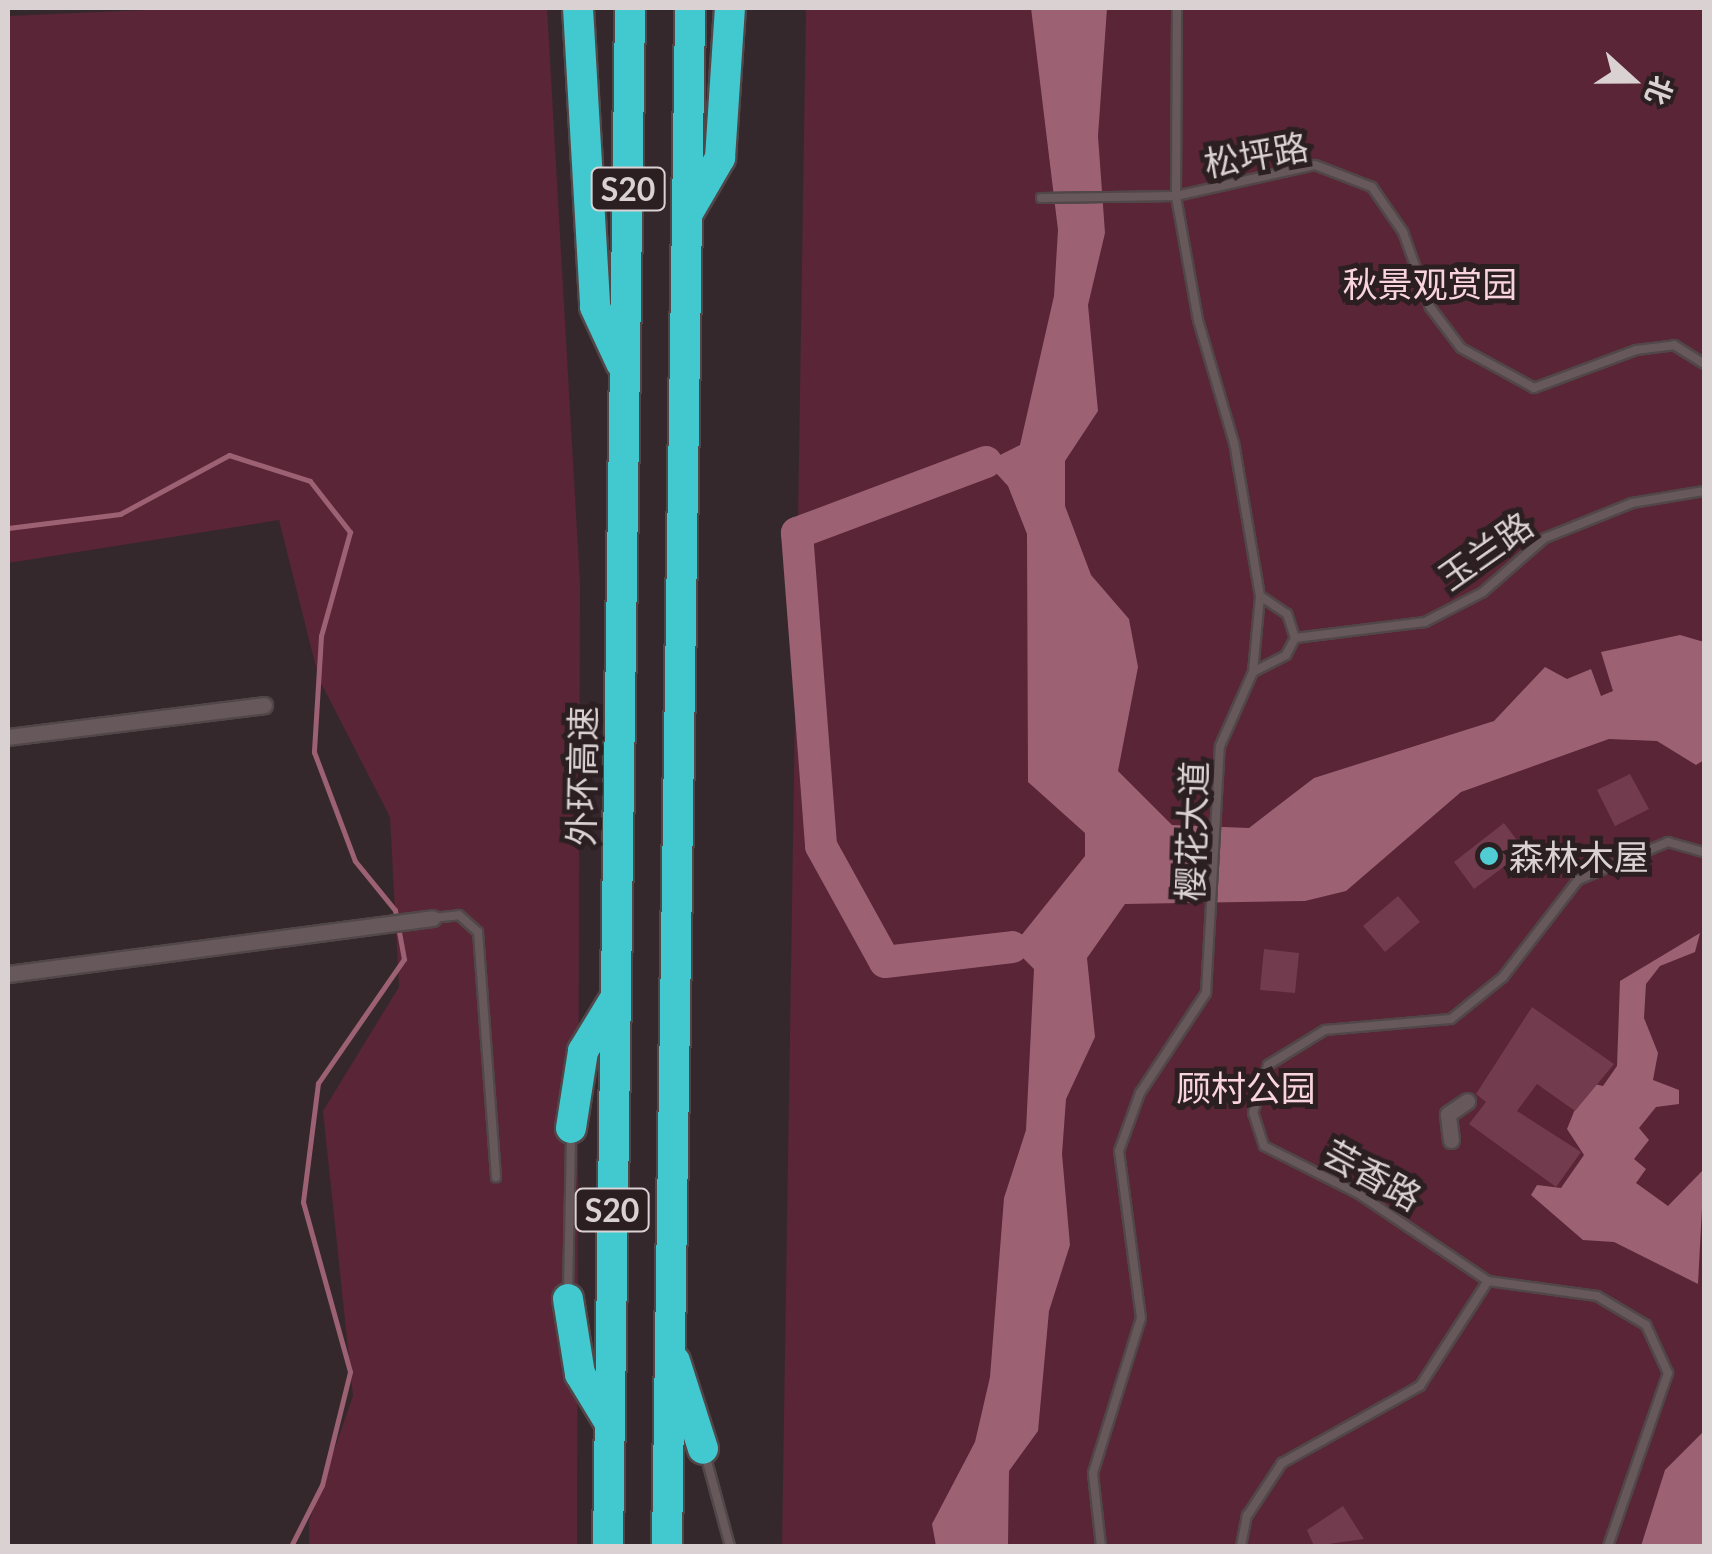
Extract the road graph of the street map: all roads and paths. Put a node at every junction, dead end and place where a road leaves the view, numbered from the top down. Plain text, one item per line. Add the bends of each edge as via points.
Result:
1 (578, 8) edge
2 (630, 8) edge
3 (690, 8) edge
4 (730, 8) edge
5 (1177, 13) edge
6 (1176, 196) junction
7 (1041, 198) dead end
8 (687, 216) junction
9 (1704, 364) edge
10 (625, 370) junction
11 (1704, 491) edge
12 (1260, 596) junction
13 (1295, 638) junction
14 (1253, 672) junction
15 (264, 705) dead end
16 (8, 737) edge
17 (1704, 852) edge
18 (432, 918) joint
19 (8, 974) edge
20 (616, 998) junction
21 (1467, 1101) dead end
22 (572, 1128) joint
23 (1451, 1140) dead end
24 (496, 1177) dead end
25 (1488, 1281) junction
26 (568, 1299) joint
27 (670, 1349) junction
28 (609, 1422) junction
29 (703, 1448) joint
30 (608, 1546) edge
31 (667, 1546) edge
32 (730, 1546) edge
33 (1101, 1546) edge
34 (1241, 1546) edge
35 (1608, 1546) edge

1 - 10 highway via 595,307
2 - 10 highway, 外环高速 / S20
3 - 8 highway, S20
4 - 8 highway via 720,158
5 - 6 lane
6 - 7 lane, 松坪路
6 - 9 lane, 松坪路 via 1316,165 1372,187 1403,232 1430,307 1461,348 1534,388 1636,350 1674,346
6 - 12 lane
8 - 27 highway, S20
10 - 20 highway, 外环高速 / S20
11 - 13 lane, 玉兰路 via 1632,504 1545,538 1483,592 1425,622
12 - 13 lane via 1287,614
12 - 14 lane
13 - 14 lane, 樱花大道 via 1286,654
14 - 33 lane, 樱花大道 via 1220,746 1218,902 1206,993 1140,1093 1120,1151 1141,1318 1093,1472
15 - 16 street
17 - 25 lane, 芸香路 via 1668,842 1578,880 1502,977 1451,1019 1324,1030 1268,1065 1253,1113 1264,1146 1360,1194
18 - 19 street
18 - 24 lane via 459,915 478,932
20 - 22 highway via 582,1051
20 - 28 highway, 外环高速 / S20
21 - 23 street via 1448,1114
22 - 26 lane
25 - 34 lane via 1420,1386 1282,1463 1247,1516
25 - 35 lane via 1597,1296 1646,1325 1668,1373
26 - 28 highway via 580,1374
27 - 29 highway
27 - 31 highway, S20
28 - 30 highway, 外环高速 / S20
29 - 32 lane

